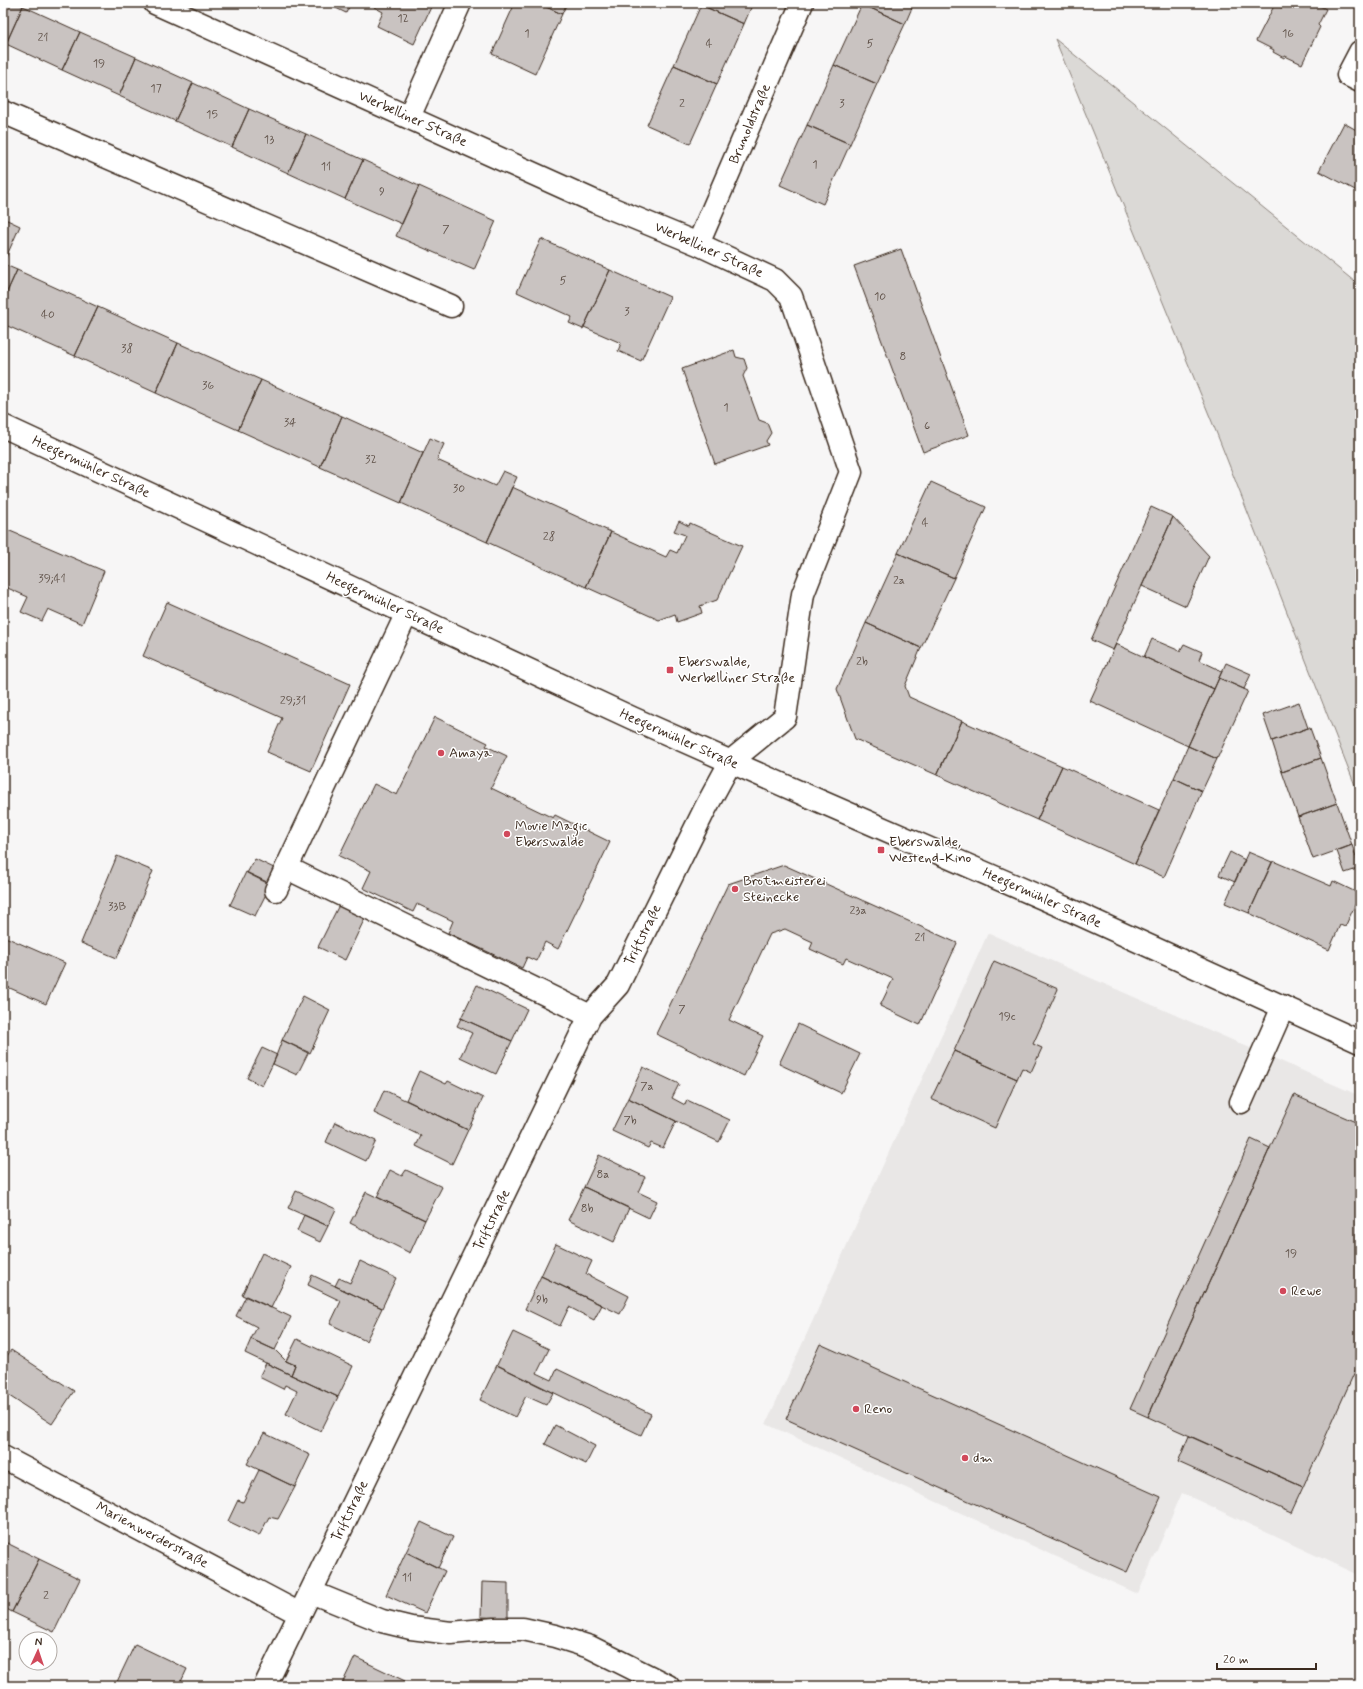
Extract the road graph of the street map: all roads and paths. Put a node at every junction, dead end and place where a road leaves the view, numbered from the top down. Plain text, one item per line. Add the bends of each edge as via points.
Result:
1 (155, 3) edge
2 (460, 3) edge
3 (802, 3) edge
4 (1360, 52) edge
5 (1360, 81) edge
6 (3, 112) edge
7 (409, 117) junction
8 (698, 244) junction
9 (451, 306) dead end
10 (3, 426) edge
11 (407, 613) junction
12 (731, 762) junction
13 (287, 868) junction
14 (276, 890) dead end
15 (1283, 1007) junction
16 (590, 1016) junction
17 (1360, 1042) edge
18 (1241, 1102) dead end
19 (3, 1457) edge
20 (311, 1592) junction
21 (300, 1614) junction
22 (265, 1686) edge
23 (668, 1686) edge

1 - 7 street, Werbelliner Straße
2 - 7 street
3 - 8 street, Brunoldstraße
4 - 5 street via 1348,75
6 - 9 street
7 - 8 street, Werbelliner Straße via 596,202
8 - 12 street, Werbelliner Straße via 775,280 791,296 851,472 803,594 786,717
10 - 11 street, Heegermühler Straße
11 - 12 street, Heegermühler Straße
11 - 13 street
12 - 15 street, Heegermühler Straße via 1070,910
12 - 16 street, Triftstraße via 618,985
13 - 14 street
13 - 16 street
15 - 17 street, Heegermühler Straße
15 - 18 street
16 - 20 street, Triftstraße
19 - 21 street, Marienwerderstraße
20 - 21 street, Triftstraße
20 - 23 street via 382,1622 411,1628 451,1633 495,1629 523,1630 555,1636 590,1647
21 - 22 street, Triftstraße

